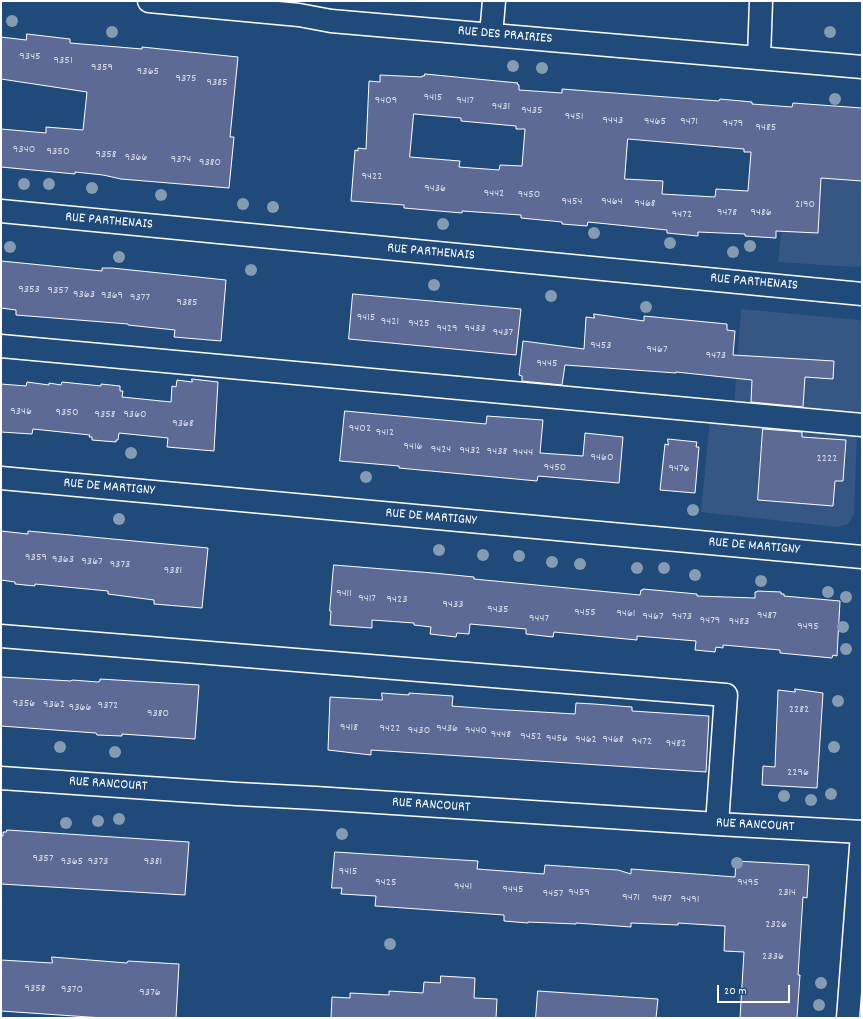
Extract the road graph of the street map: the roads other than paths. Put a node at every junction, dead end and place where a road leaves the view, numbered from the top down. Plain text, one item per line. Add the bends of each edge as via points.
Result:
1 (149, 1) edge
2 (494, 1) edge
3 (761, 1) edge
4 (491, 35) junction
5 (759, 58) junction
6 (862, 67) edge
7 (1, 212) edge
8 (862, 294) edge
9 (1, 346) edge
10 (862, 425) edge
11 (1, 478) edge
12 (862, 557) edge
13 (1, 636) edge
14 (1, 778) edge
15 (717, 824) junction
16 (862, 833) edge
17 (848, 1018) edge

1 - 4 street, RUE DES PRAIRIES
2 - 4 street
3 - 5 street
4 - 5 street, RUE DES PRAIRIES
5 - 6 street, RUE DES PRAIRIES
7 - 8 street, RUE PARTHENAIS
9 - 10 street
11 - 12 street, RUE DE MARTIGNY
13 - 15 street via 726,695
14 - 15 street, RUE RANCOURT
15 - 16 street, RUE RANCOURT
16 - 17 street

